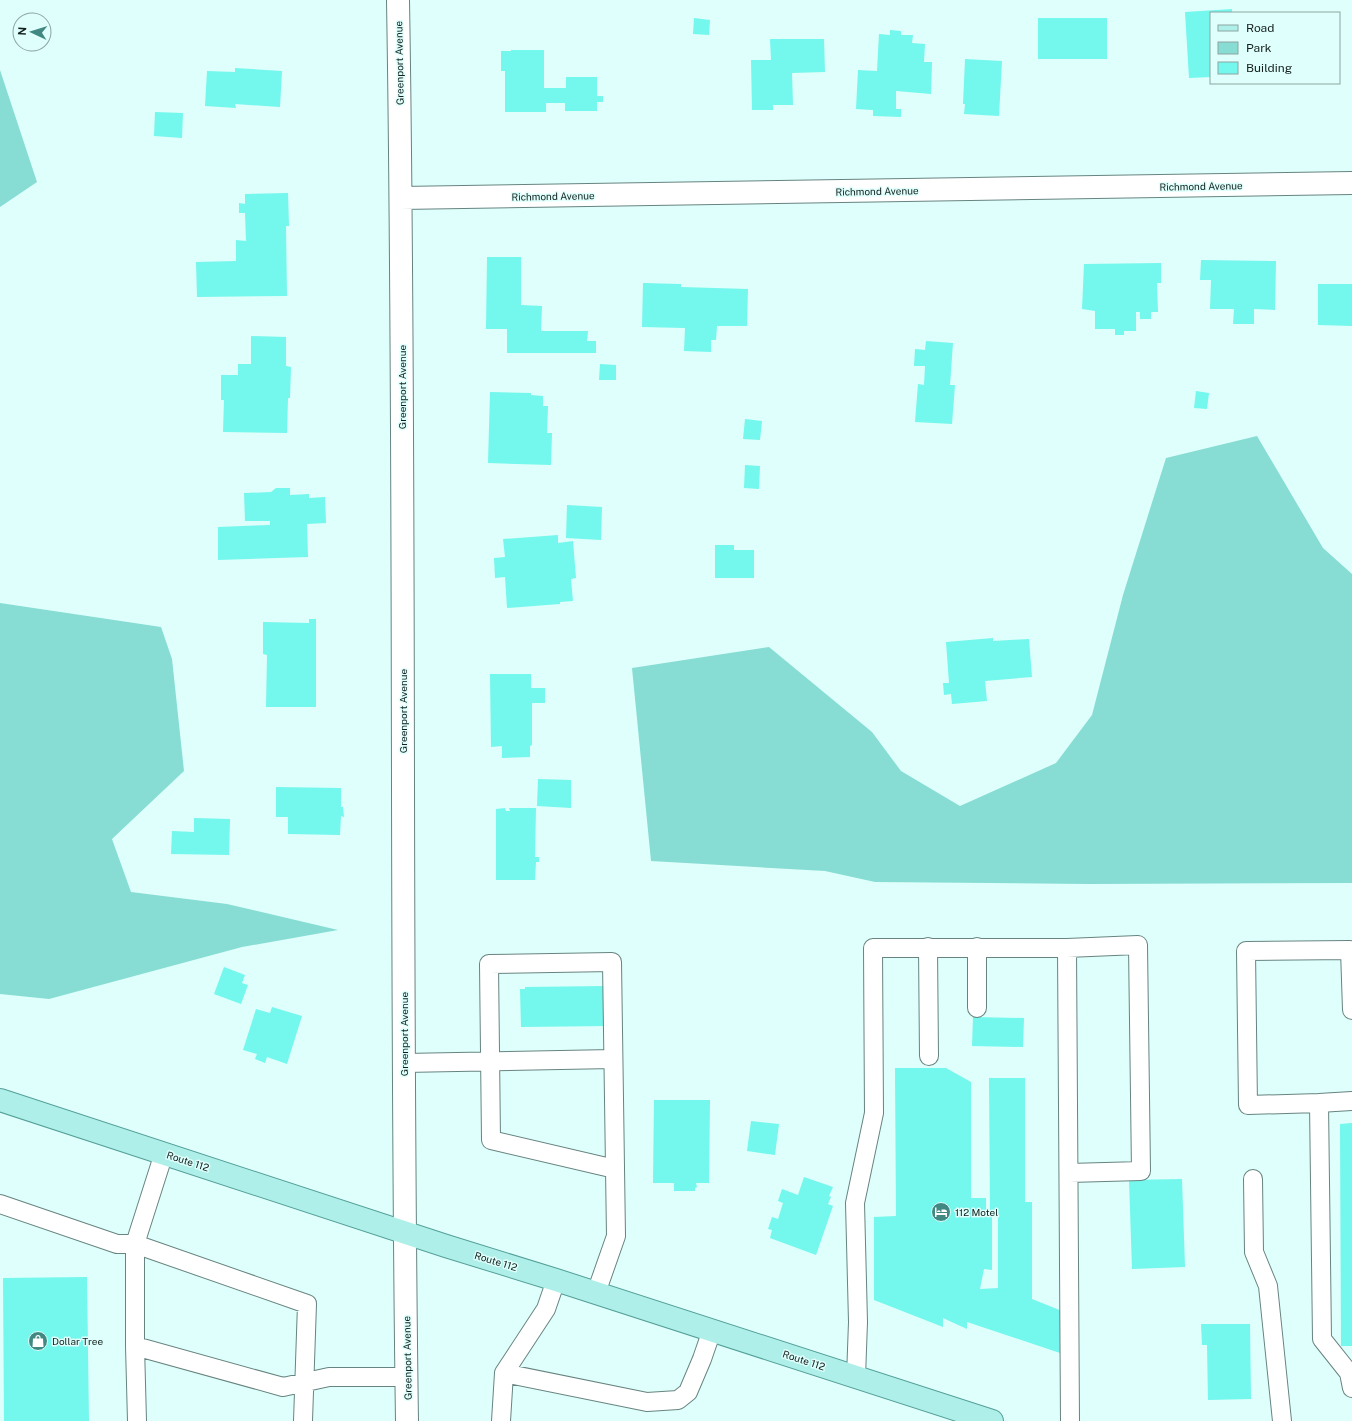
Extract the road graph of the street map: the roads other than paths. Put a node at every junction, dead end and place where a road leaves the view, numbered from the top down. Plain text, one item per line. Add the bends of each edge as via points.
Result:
1 (398, 0) edge
2 (1352, 184) edge
3 (401, 198) junction
4 (928, 947) junction
5 (977, 947) junction
6 (1067, 948) junction
7 (977, 1008) dead end
8 (1352, 1010) edge
9 (929, 1056) dead end
10 (613, 1059) junction
11 (491, 1061) junction
12 (404, 1063) junction
13 (0, 1100) edge
14 (1352, 1101) edge
15 (1319, 1103) junction
16 (164, 1153) junction
17 (615, 1169) junction
18 (1069, 1172) junction
19 (1253, 1179) dead end
20 (0, 1204) edge
21 (405, 1231) junction
22 (135, 1244) junction
23 (556, 1280) junction
24 (596, 1293) junction
25 (712, 1330) junction
26 (135, 1346) junction
27 (504, 1373) junction
28 (407, 1377) junction
29 (856, 1377) junction
30 (304, 1383) junction
31 (1352, 1388) edge
32 (137, 1421) edge
33 (303, 1421) edge
34 (407, 1421) edge
35 (501, 1421) edge
36 (992, 1421) edge
37 (1070, 1421) edge
38 (1282, 1421) edge

1 - 3 street, Greenport Avenue
2 - 3 street, Richmond Avenue
3 - 12 street, Greenport Avenue
4 - 5 lane
4 - 9 lane
4 - 29 lane via 873,948 874,1113 855,1203 858,1322
5 - 6 lane
5 - 7 lane
6 - 18 lane
6 - 18 lane via 1138,945 1141,1171
8 - 15 lane via 1350,950 1246,952 1248,1105
10 - 11 lane
10 - 11 lane via 612,962 490,964
10 - 17 lane
11 - 12 lane
11 - 17 lane via 491,1140
12 - 21 street, Greenport Avenue
13 - 16 main road, Route 112
14 - 15 lane
15 - 31 lane via 1322,1339 1349,1373
16 - 21 main road, Route 112
16 - 22 lane
17 - 24 lane via 616,1236
18 - 37 lane
19 - 38 lane via 1254,1252 1268,1286
20 - 22 lane via 117,1244
21 - 23 main road, Route 112
21 - 28 street, Greenport Avenue
22 - 26 lane
22 - 30 lane via 307,1304
23 - 24 main road, Route 112
23 - 27 lane via 546,1309
24 - 25 main road, Route 112
25 - 27 lane via 688,1392 678,1400 647,1402
25 - 29 main road, Route 112
26 - 30 lane via 282,1387
26 - 32 lane
27 - 35 lane
28 - 30 lane via 329,1377
28 - 34 street, Greenport Avenue
29 - 36 main road, Route 112
30 - 33 lane

